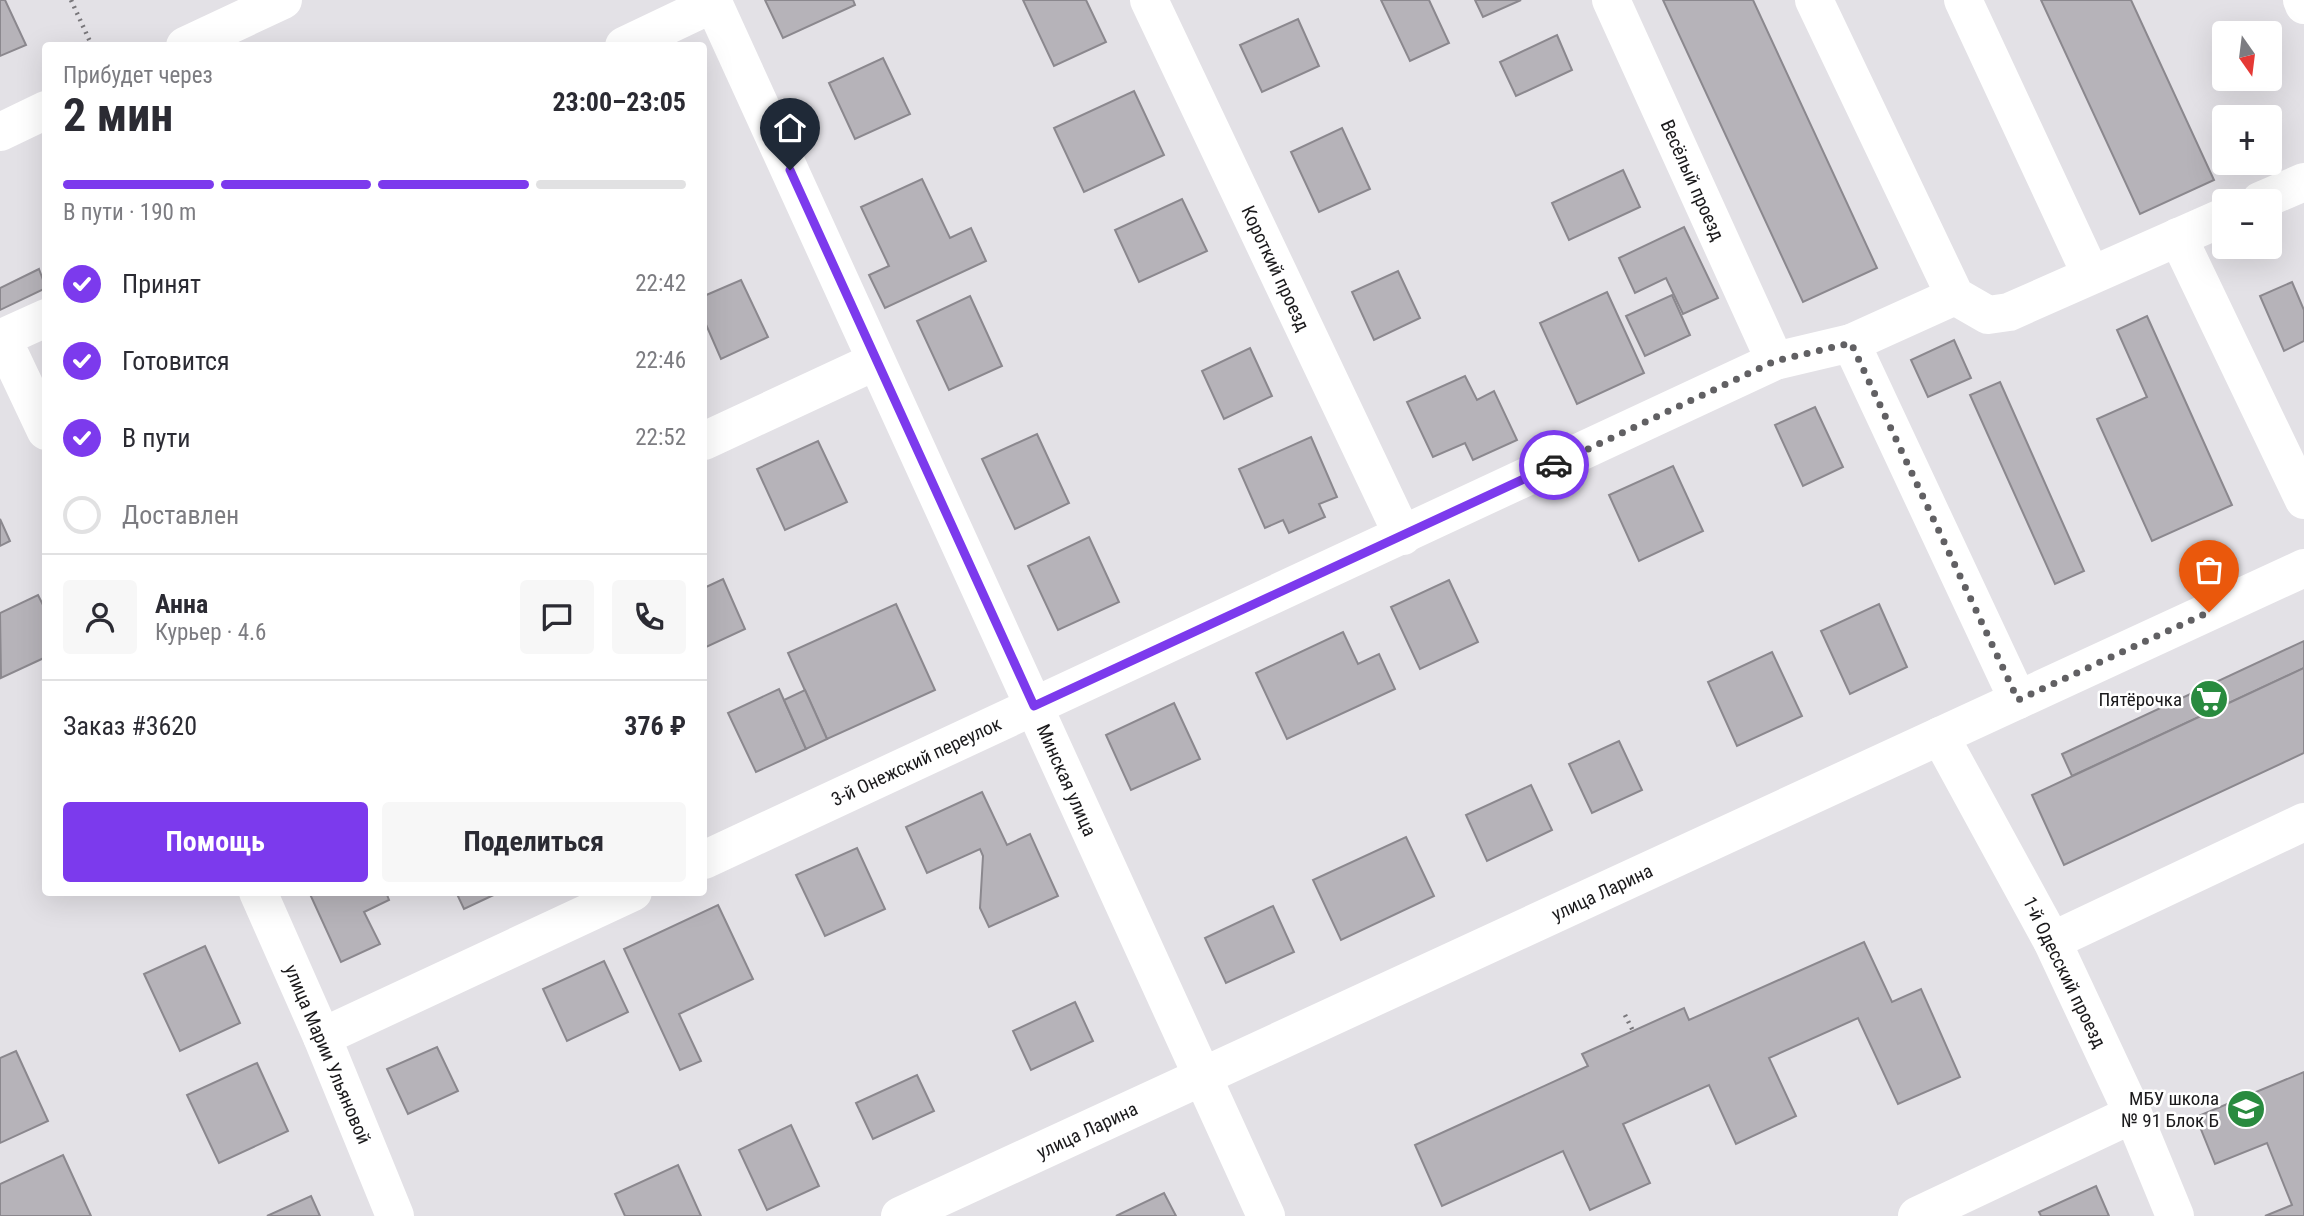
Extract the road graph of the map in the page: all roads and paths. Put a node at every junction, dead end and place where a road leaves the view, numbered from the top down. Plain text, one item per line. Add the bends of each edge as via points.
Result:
1 (71, 0) edge
2 (283, 0) edge
3 (1149, 0) edge
4 (1611, 0) edge
5 (1814, 0) edge
6 (1963, 0) edge
7 (713, 2) edge
8 (90, 42) edge
9 (194, 42) edge
10 (632, 42) edge
11 (42, 112) edge
12 (0, 132) edge
13 (2304, 182) edge
14 (2282, 192) edge
15 (2212, 222) edge
16 (2178, 237) junction
17 (2091, 275) junction
18 (1955, 296) junction
19 (42, 320) edge
20 (1851, 343) junction
21 (876, 360) junction
22 (1775, 361) junction
23 (42, 423) edge
24 (707, 440) edge
25 (2304, 500) edge
26 (1403, 536) junction
27 (2304, 568) edge
28 (2018, 700) junction
29 (1034, 706) junction
30 (1940, 736) junction
31 (2304, 822) edge
32 (707, 859) edge
33 (260, 896) edge
34 (624, 896) edge
35 (2052, 941) junction
36 (1625, 1015) dead end
37 (1633, 1031) dead end
38 (322, 1037) junction
39 (1202, 1077) junction
40 (2133, 1114) junction
41 (396, 1216) edge
42 (900, 1216) edge
43 (1266, 1216) edge
44 (1917, 1216) edge
45 (2175, 1216) edge

1 - 8 path
2 - 9 street
3 - 26 street, Короткий проезд
4 - 22 street, Весёлый проезд
5 - 18 street
6 - 17 street
7 - 10 street
7 - 21 street, Минская улица
11 - 12 street
13 - 14 street
15 - 16 street
16 - 17 street
16 - 25 street
17 - 18 street via 1988,315
18 - 20 street, 3-й Онежский переулок
19 - 23 street via 2,338
20 - 22 street, 3-й Онежский переулок
20 - 28 street
21 - 24 street
21 - 29 street, Минская улица
22 - 26 street, 3-й Онежский переулок
26 - 29 street, 3-й Онежский переулок
27 - 28 street, улица Ларина
28 - 30 street, улица Ларина
29 - 32 street, 3-й Онежский переулок
29 - 39 street, Минская улица
30 - 35 street, 1-й Одесский проезд
30 - 39 street, улица Ларина
31 - 35 street
33 - 38 street, улица Марии Ульяновой
34 - 38 street
35 - 40 street, 1-й Одесский проезд
36 - 37 path
38 - 41 street, улица Марии Ульяновой
39 - 42 street, улица Ларина
39 - 43 street, Минская улица
40 - 44 street
40 - 45 street, 1-й Одесский проезд

